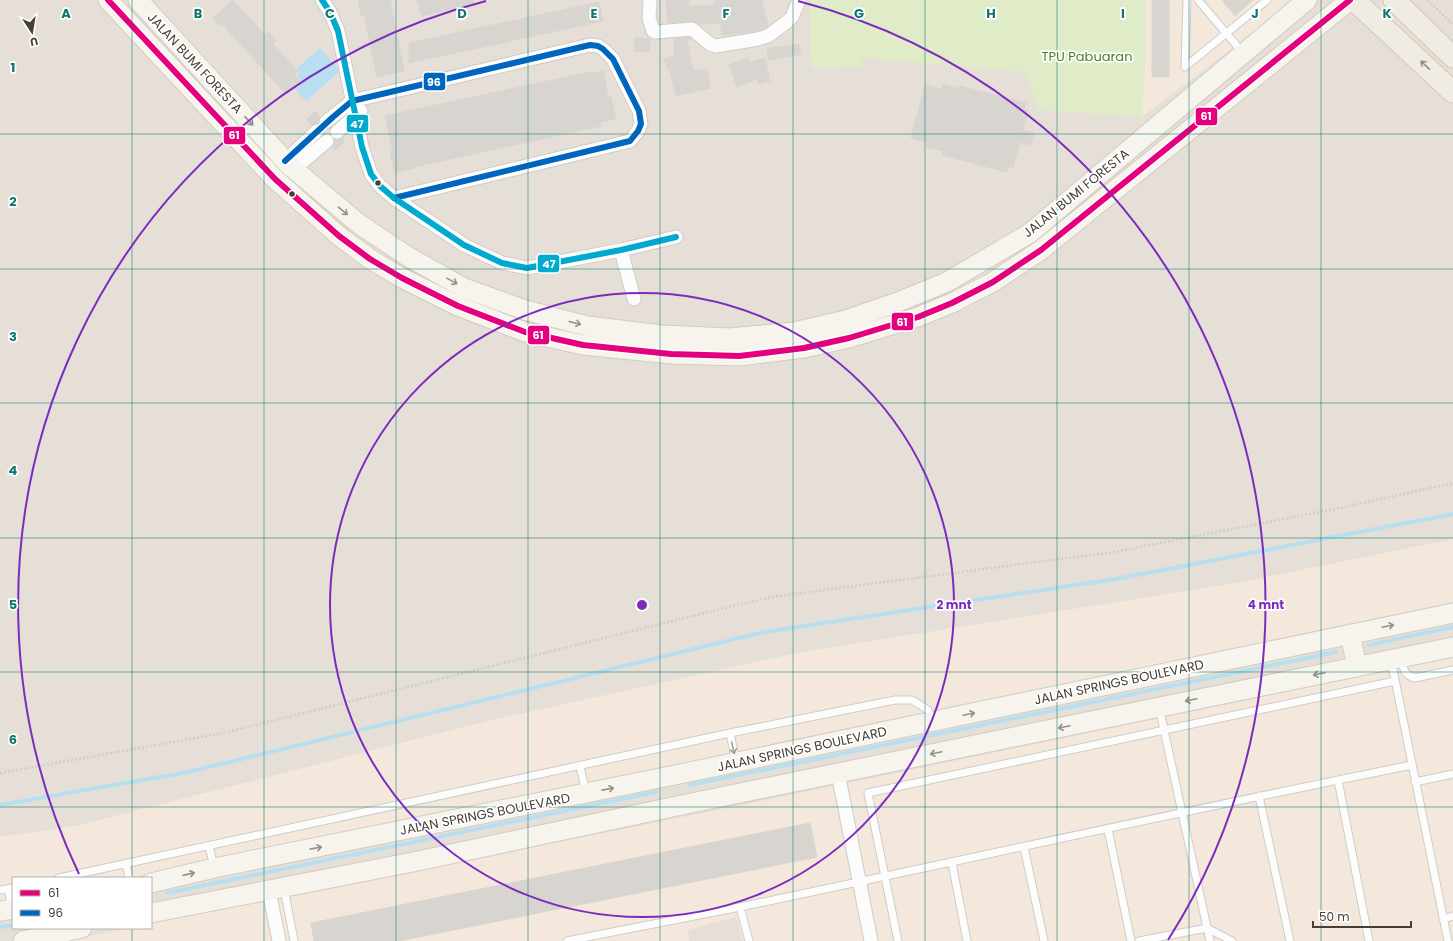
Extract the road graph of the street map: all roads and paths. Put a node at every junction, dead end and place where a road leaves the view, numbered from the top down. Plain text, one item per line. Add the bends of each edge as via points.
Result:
1 (108, 0) edge
2 (138, 0) edge
3 (322, 0) edge
4 (650, 0) edge
5 (799, 0) edge
6 (1187, 0) edge
7 (1198, 0) edge
8 (1267, 0) edge
9 (1307, 0) edge
10 (1350, 0) edge
11 (1354, 0) edge
12 (1394, 0) edge
13 (1428, 0) edge
14 (1453, 25) edge
15 (1226, 33) junction
16 (1243, 54) junction
17 (1453, 58) edge
18 (1453, 92) edge
19 (374, 97) junction
20 (352, 101) junction
21 (356, 116) junction
22 (289, 165) junction
23 (275, 179) junction
24 (1081, 190) junction
25 (394, 198) junction
26 (1096, 206) junction
27 (676, 237) dead end
28 (621, 250) junction
29 (634, 299) dead end
30 (1453, 483) edge
31 (1453, 613) edge
32 (1350, 634) junction
33 (1453, 647) edge
34 (1396, 659) junction
35 (1357, 666) junction
36 (1453, 670) edge
37 (1395, 681) junction
38 (1159, 707) junction
39 (929, 716) junction
40 (1164, 730) junction
41 (730, 733) junction
42 (737, 762) junction
43 (1412, 765) junction
44 (580, 766) junction
45 (0, 773) edge
46 (838, 773) junction
47 (1453, 774) edge
48 (670, 776) junction
49 (1338, 780) junction
50 (1415, 782) junction
51 (586, 793) junction
52 (1259, 796) junction
53 (677, 806) junction
54 (1182, 812) junction
55 (1108, 829) junction
56 (209, 846) junction
57 (1024, 847) junction
58 (952, 863) junction
59 (126, 864) junction
60 (214, 868) junction
61 (64, 877) edge
62 (129, 877) edge
63 (885, 877) junction
64 (154, 882) edge
65 (859, 882) junction
66 (10, 888) edge
67 (276, 889) junction
68 (0, 890) edge
69 (740, 907) junction
70 (8, 910) edge
71 (157, 912) edge
72 (1453, 916) edge
73 (1443, 918) junction
74 (1207, 928) junction
75 (77, 929) edge
76 (611, 932) junction
77 (23, 941) edge
78 (279, 941) edge
79 (294, 941) edge
80 (567, 941) edge
81 (612, 941) edge
82 (749, 941) edge
83 (871, 941) edge
84 (898, 941) edge
85 (967, 941) edge
86 (1044, 941) edge
87 (1131, 941) edge
88 (1139, 941) edge
89 (1210, 941) edge
90 (1232, 941) edge
91 (1290, 941) edge
92 (1369, 941) edge
93 (1448, 941) edge

1 - 23 main road, JALAN BUMI FORESTA
2 -> 22 main road, JALAN BUMI FORESTA
3 - 20 street via 338,31
4 - 5 street via 649,18 653,31 692,29 716,46 768,36 792,17
6 - 15 lane via 1185,67
7 - 15 lane
8 - 15 lane
9 - 16 main road, JALAN BUMI FORESTA
10 - 26 main road, JALAN BUMI FORESTA
18 -> 11 main road
12 - 17 main road
13 - 14 path
15 - 16 lane
16 - 24 main road, JALAN BUMI FORESTA
19 - 20 street
19 - 21 street
19 - 25 street via 590,45 603,48 613,59 639,111 641,124 630,141
20 - 21 street
20 - 22 street via 322,127
21 - 22 street
21 - 25 street via 371,174
22 - 23 main road
22 -> 24 main road, JALAN BUMI FORESTA via 358,224 407,256 464,288 526,310 588,326 662,335 730,338 794,332 846,320 947,282 1030,233
23 - 26 main road, JALAN BUMI FORESTA via 339,236 370,259 458,306 525,332 583,345 671,354 739,356 804,348 849,338 918,317 993,282 1042,250
24 - 26 main road
25 - 28 street via 464,245 514,266 527,268
27 - 28 street
28 - 29 street
30 - 45 path via 1114,552 778,596 223,733
32 -> 31 main road, JALAN SPRINGS BOULEVARD
32 - 35 main road
39 -> 32 main road, JALAN SPRINGS BOULEVARD
33 - 34 main road
34 - 35 main road
34 - 36 lane via 1409,676 1415,678
34 - 37 lane
35 -> 38 main road
37 - 40 lane
37 - 43 lane
38 - 40 lane
38 -> 46 main road
39 - 41 lane via 912,700 895,700
39 - 42 main road, JALAN SPRINGS BOULEVARD
40 - 54 lane
40 - 63 lane via 868,792
41 -> 42 lane
41 - 44 lane
42 - 48 main road, JALAN SPRINGS BOULEVARD
43 - 49 lane
43 - 50 lane
44 - 51 lane
44 - 56 lane
46 - 53 main road
46 - 65 street
47 - 50 lane
51 -> 48 main road, JALAN SPRINGS BOULEVARD
48 - 53 main road
49 - 52 lane
49 - 92 lane
50 - 73 lane
60 -> 51 main road, JALAN SPRINGS BOULEVARD
52 - 54 lane
52 - 91 lane
53 - 67 main road
54 - 55 lane
54 - 74 lane
55 - 57 lane
55 - 87 lane
56 - 59 lane
56 - 60 lane
57 - 58 lane
57 - 86 lane
58 - 63 lane
58 - 85 lane
59 - 61 lane
59 - 62 lane
64 -> 60 main road, JALAN SPRINGS BOULEVARD
63 - 65 lane
63 - 84 lane
64 - 71 main road
65 - 69 lane
65 - 83 street
66 - 68 lane
66 - 70 lane
67 - 71 main road
67 - 78 street
67 - 79 lane
69 - 76 lane
69 - 82 lane
72 - 73 lane
73 - 93 lane
74 - 88 lane
74 - 89 lane
74 - 90 lane
75 - 77 main road
76 - 80 lane
76 - 81 lane

